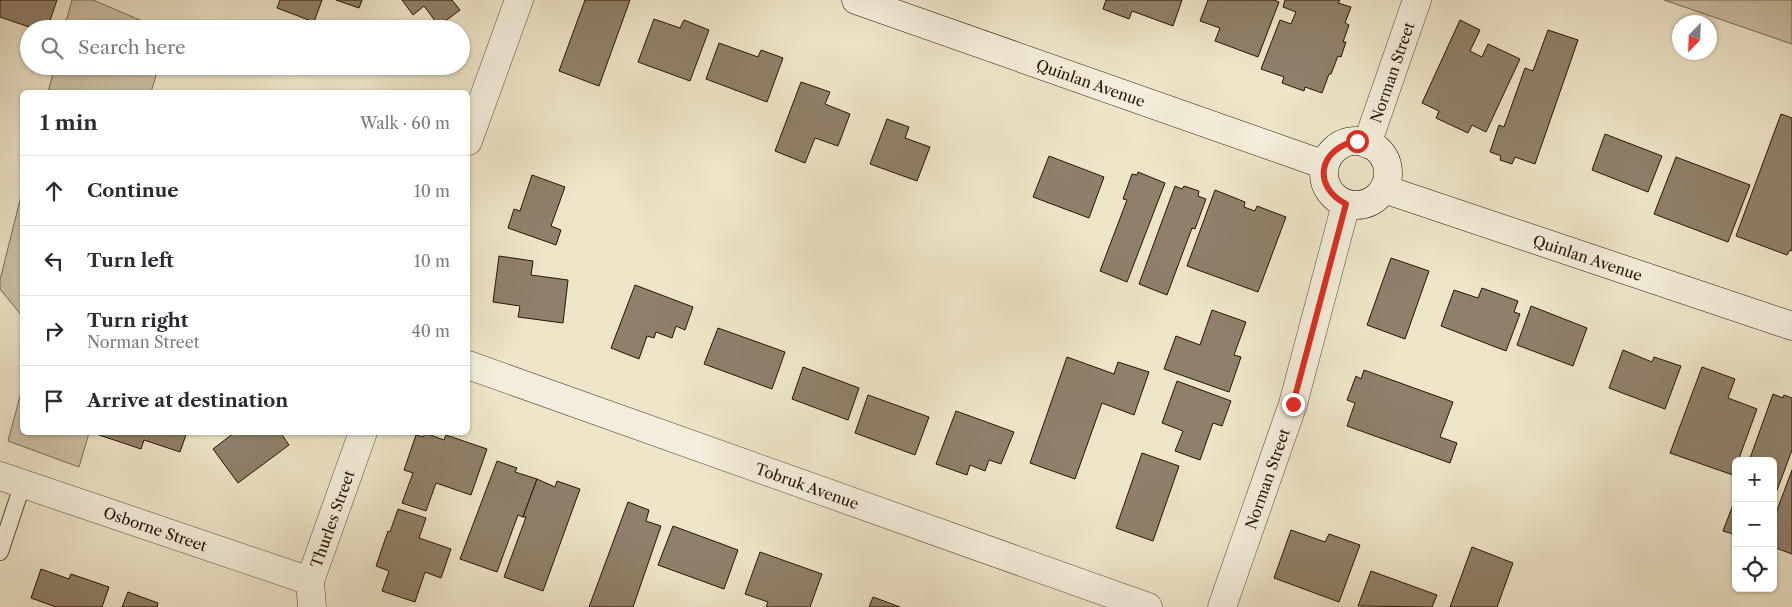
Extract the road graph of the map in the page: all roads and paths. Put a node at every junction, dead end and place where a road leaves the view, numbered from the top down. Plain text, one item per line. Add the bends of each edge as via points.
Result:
1 (519, 0) edge
2 (1418, 0) edge
3 (871, 2) edge
4 (470, 135) edge
5 (1367, 144) junction
6 (1325, 165) junction
7 (1384, 189) junction
8 (1346, 204) junction
9 (1792, 326) edge
10 (470, 366) edge
11 (362, 435) edge
12 (12, 480) edge
13 (0, 552) edge
14 (311, 594) edge
15 (1148, 607) edge
16 (1222, 607) edge

1 - 4 street
2 - 5 street, Norman Street
3 - 6 street, Quinlan Avenue
5 - 6 street via 1357,141 1346,143 1330,155
5 - 7 street via 1377,149 1388,168
6 - 8 street via 1326,184
7 - 8 street via 1368,203
7 - 9 street, Quinlan Avenue
8 - 16 street, Norman Street via 1293,404
10 - 15 street, Tobruk Avenue
11 - 14 street, Thurles Street
12 - 13 lane
12 - 14 street, Osborne Street

